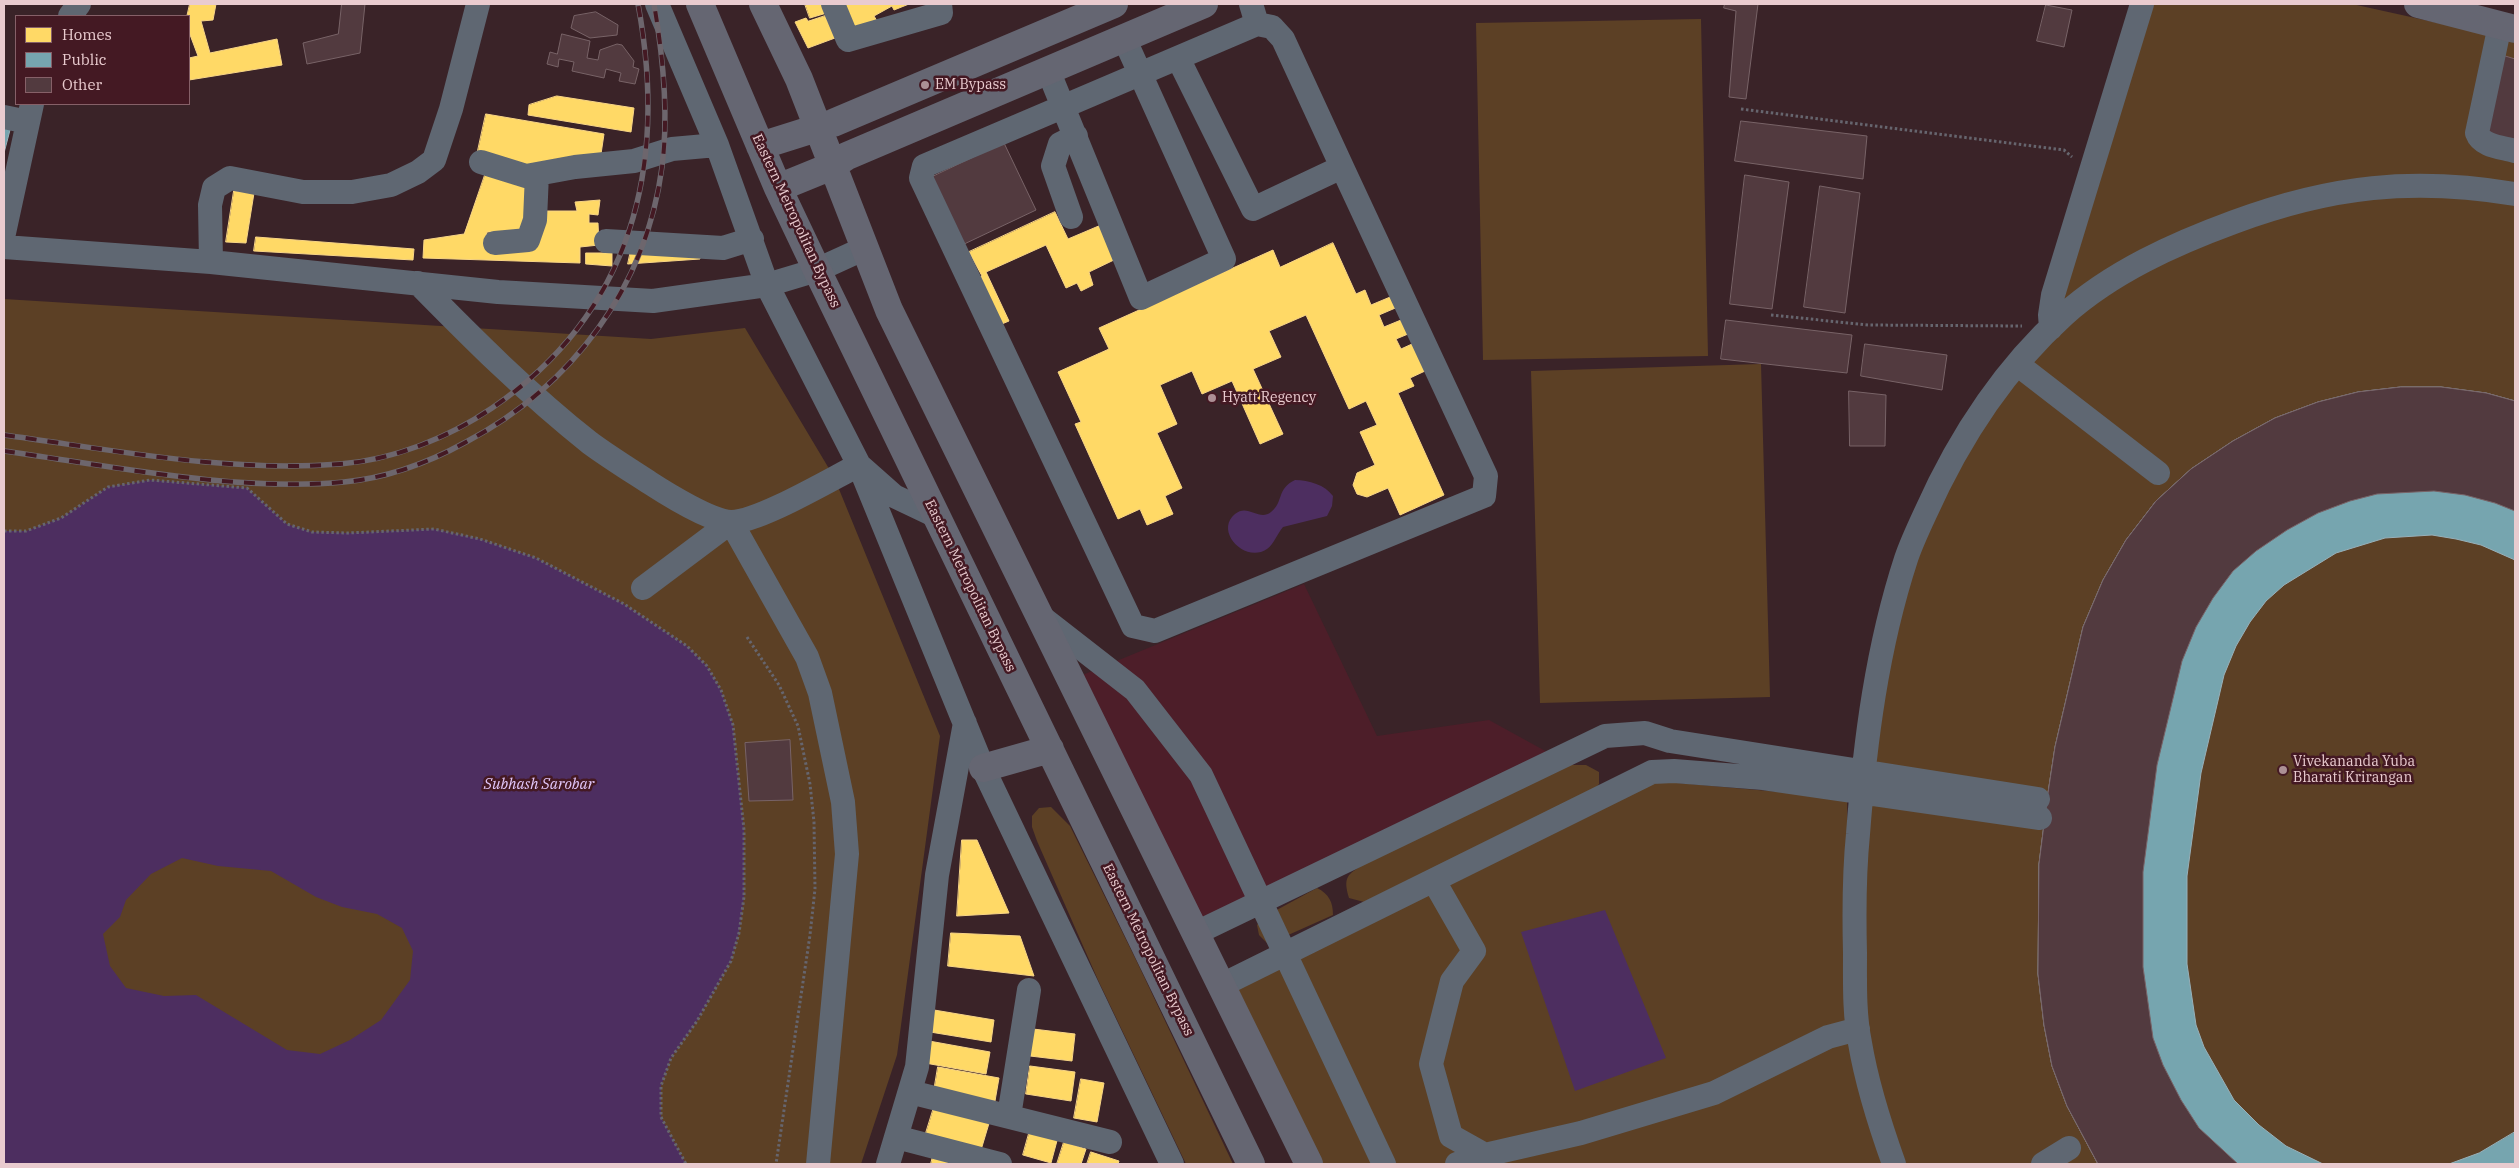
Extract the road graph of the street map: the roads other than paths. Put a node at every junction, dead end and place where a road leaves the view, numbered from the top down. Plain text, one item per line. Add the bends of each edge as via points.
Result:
1 (80, 4) edge
2 (478, 4) edge
3 (657, 4) edge
4 (700, 4) edge
5 (764, 4) edge
6 (833, 4) edge
7 (940, 4) edge
8 (1114, 4) edge
9 (1204, 4) edge
10 (2142, 4) edge
11 (2418, 4) edge
12 (1254, 14) edge
13 (71, 15) edge
14 (2507, 27) edge
15 (1124, 38) junction
16 (1178, 58) junction
17 (1048, 70) junction
18 (1141, 74) junction
19 (1064, 107) junction
20 (30, 113) edge
21 (4, 117) edge
22 (817, 126) junction
23 (1076, 136) junction
24 (717, 145) junction
25 (760, 146) junction
26 (2515, 150) edge
27 (480, 162) dead end
28 (832, 166) junction
29 (1342, 167) junction
30 (537, 174) junction
31 (778, 188) junction
32 (2515, 194) edge
33 (1071, 217) dead end
34 (4, 233) edge
35 (752, 238) junction
36 (606, 241) dead end
37 (495, 243) dead end
38 (4, 247) edge
39 (863, 249) junction
40 (211, 262) junction
41 (817, 270) junction
42 (418, 283) junction
43 (767, 286) junction
44 (2048, 332) junction
45 (2017, 364) junction
46 (859, 465) junction
47 (2158, 473) dead end
48 (936, 516) junction
49 (731, 522) junction
50 (644, 588) dead end
51 (1040, 616) junction
52 (965, 723) junction
53 (1050, 749) junction
54 (983, 768) junction
55 (1862, 782) junction
56 (2039, 808) dead end
57 (1434, 881) junction
58 (1260, 902) junction
59 (1196, 933) junction
60 (1285, 955) junction
61 (1222, 985) junction
62 (1029, 990) dead end
63 (1858, 1029) junction
64 (910, 1092) junction
65 (1009, 1116) junction
66 (896, 1137) junction
67 (1110, 1142) dead end
68 (2069, 1148) dead end
69 (1485, 1155) junction
70 (818, 1164) edge
71 (888, 1164) edge
72 (1000, 1164) edge
73 (1172, 1164) edge
74 (1251, 1164) edge
75 (1309, 1164) edge
76 (1384, 1164) edge
77 (1457, 1164) edge
78 (1894, 1164) edge
79 (2043, 1164) edge

1 - 13 street
2 - 40 street via 451,109 434,160 391,185 352,192 304,192 230,178 214,188 210,205
3 - 24 street
4 - 25 main road, Eastern Metropolitan Bypass
5 - 22 main road
6 - 7 street via 848,40 941,14
8 - 22 main road via 842,119
9 - 15 main road
10 - 44 street via 2053,295
11 - 14 main road
12 - 16 street
12 - 29 street via 1283,39
14 - 26 street via 2477,133 2485,143
15 - 17 main road
15 - 18 street
16 - 18 street
16 - 29 street via 1253,209
17 - 19 street
17 - 28 main road via 848,156
18 - 19 street
18 - 23 street via 1224,259 1141,298
19 - 23 street
19 - 29 street via 924,166 921,178 1133,626 1155,631 1484,496 1486,476
20 - 21 street
20 - 34 street
22 - 25 main road
22 - 28 main road
23 - 33 street via 1060,144 1053,166
24 - 30 street via 672,149 634,161
24 - 35 street
25 - 31 main road, Eastern Metropolitan Bypass
27 - 30 street via 526,176
28 - 31 main road
28 - 39 main road
30 - 37 street via 535,220 528,240
31 - 41 main road, Eastern Metropolitan Bypass
32 - 44 street via 2475,187 2410,184 2346,190 2279,205 2202,234 2127,269 2065,314
35 - 36 street via 723,248
35 - 43 street
38 - 40 street
39 - 41 street
39 - 51 main road via 889,310
40 - 42 street
41 - 43 street
41 - 48 main road, Eastern Metropolitan Bypass
42 - 43 street via 498,292 652,301
42 - 49 street via 502,369 592,444 673,498
43 - 46 street
44 - 45 street
45 - 47 street
45 - 55 street via 1969,429 1934,494 1907,555 1889,615 1875,684
46 - 48 street via 894,496
46 - 49 street via 758,516
46 - 52 street
48 - 53 main road, Eastern Metropolitan Bypass
49 - 50 street
49 - 70 street via 807,657 820,693 843,802 847,854
51 - 58 street via 1134,690 1171,736 1201,775
51 - 59 main road
52 - 54 street
52 - 64 street via 937,875 917,1067
53 - 54 main road
53 - 74 main road, Eastern Metropolitan Bypass
54 - 73 street
55 - 56 street
55 - 57 street via 1652,772
55 - 58 street via 1645,733 1605,736
55 - 63 street via 1854,878
57 - 60 street
57 - 69 street via 1474,951 1452,980 1431,1064 1451,1136
58 - 59 street
58 - 60 street
59 - 61 main road
60 - 61 street
60 - 76 street
61 - 75 main road
62 - 65 street
63 - 69 street via 1828,1036 1714,1092 1581,1133
63 - 78 street via 1875,1108
64 - 65 street
64 - 66 street
65 - 67 street
66 - 71 street
66 - 72 street
68 - 79 street
69 - 77 street

